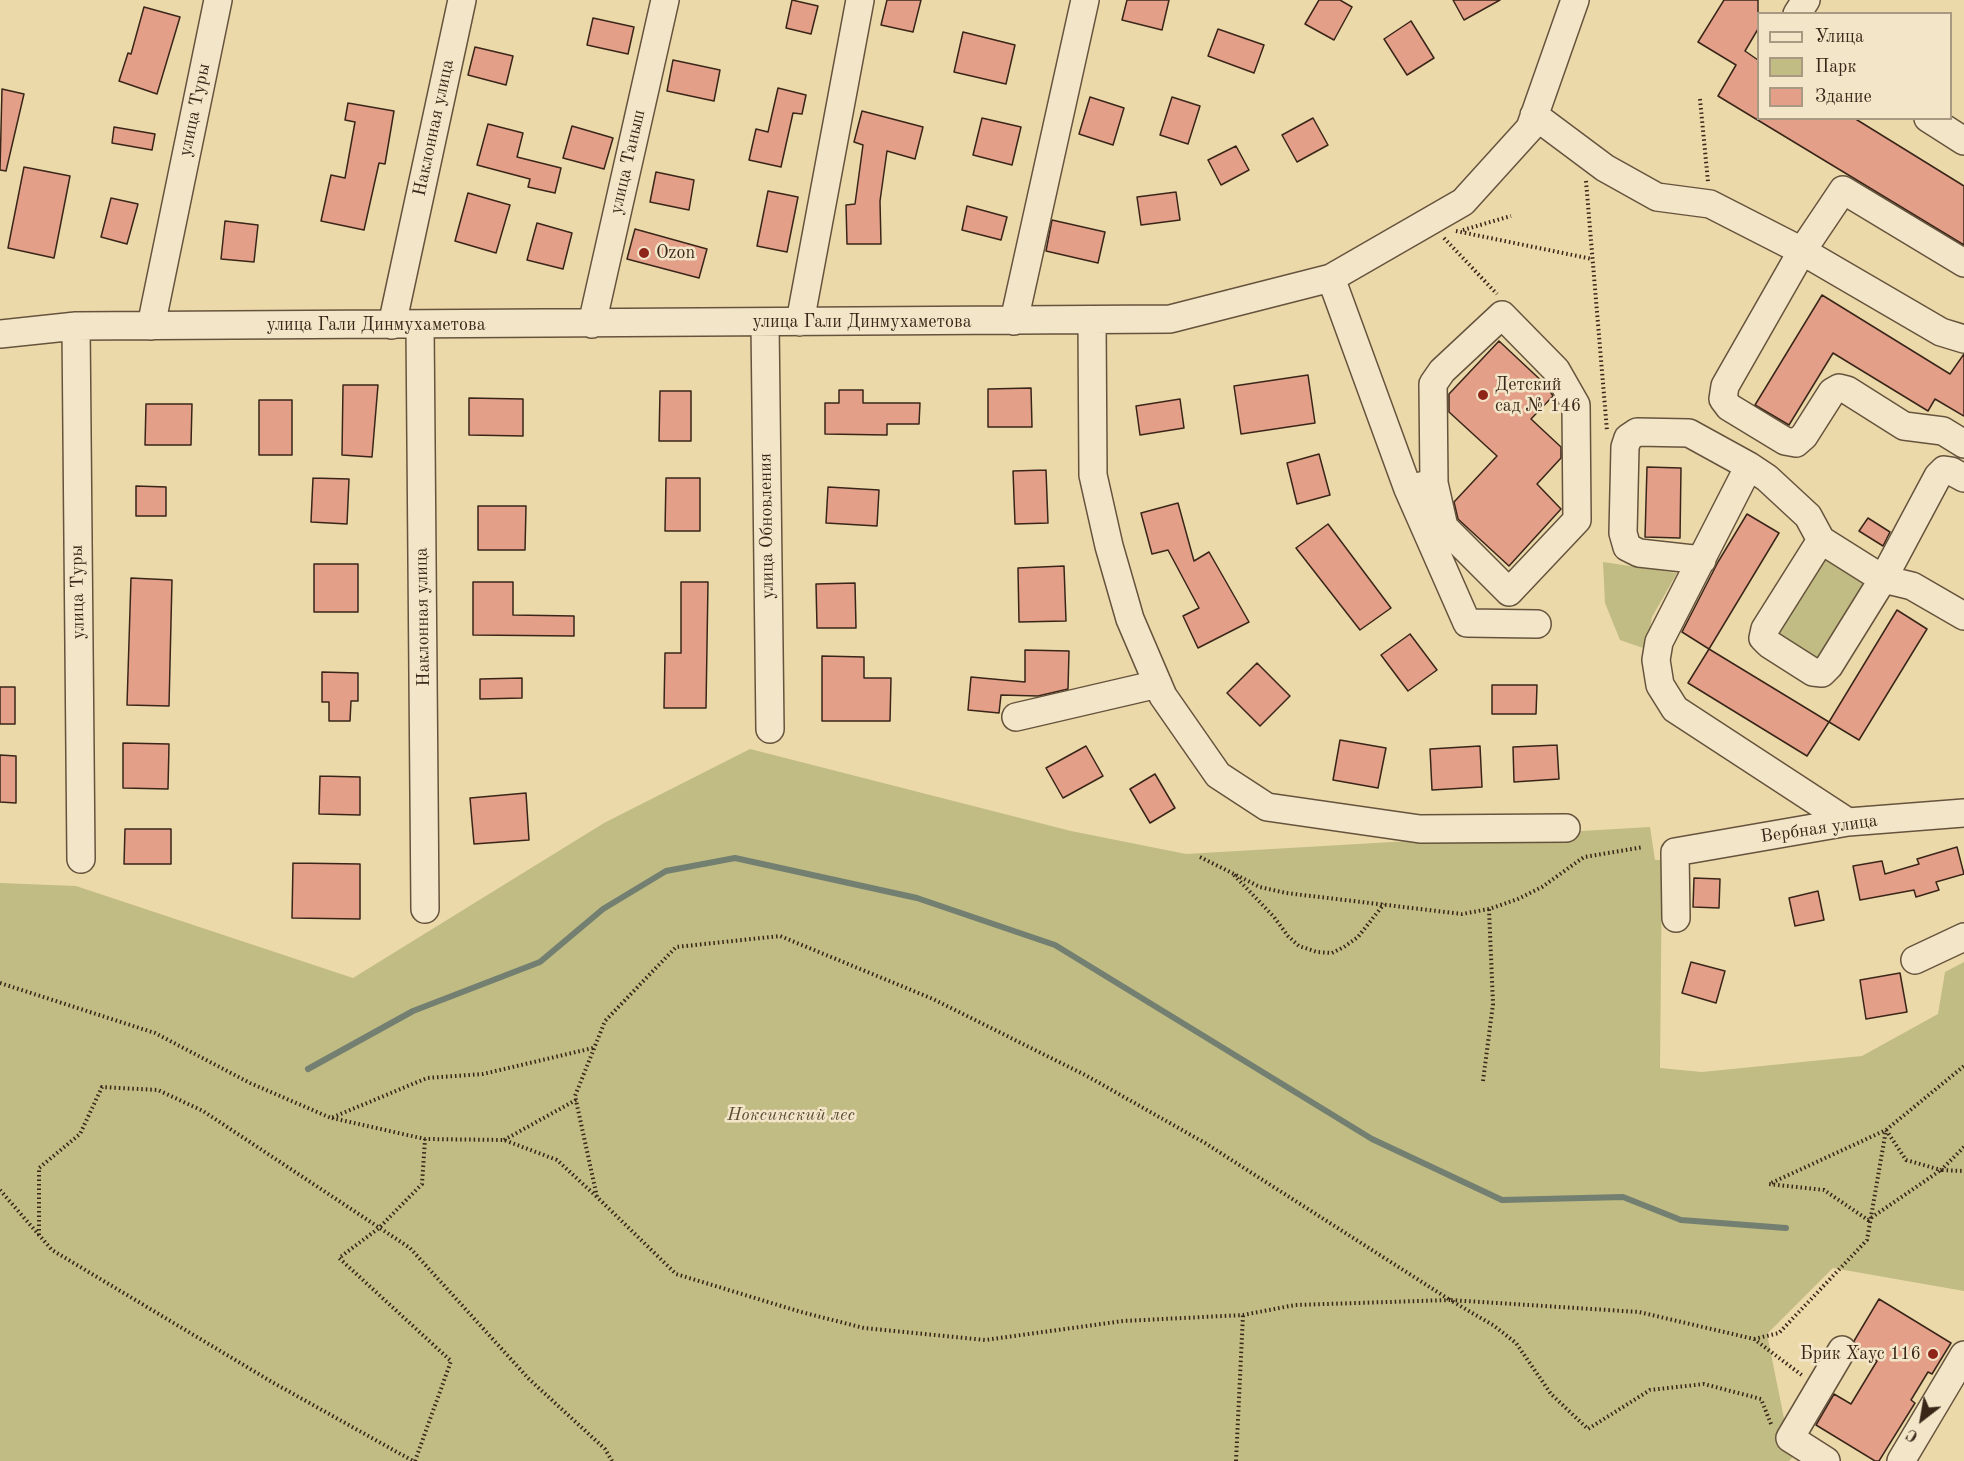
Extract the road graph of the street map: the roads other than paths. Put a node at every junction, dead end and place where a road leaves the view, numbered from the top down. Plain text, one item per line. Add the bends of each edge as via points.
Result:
1 (218, 0) edge
2 (462, 0) edge
3 (665, 0) edge
4 (860, 0) edge
5 (1085, 0) edge
6 (1575, 0) edge
7 (1534, 115) junction
8 (1931, 120) edge
9 (1964, 141) edge
10 (1802, 251) junction
11 (1964, 263) edge
12 (1331, 278) junction
13 (1092, 320) junction
14 (1014, 321) junction
15 (800, 322) junction
16 (765, 323) junction
17 (592, 324) junction
18 (420, 325) junction
19 (76, 326) junction
20 (151, 326) junction
21 (392, 326) junction
22 (0, 334) edge
23 (1964, 339) edge
24 (1964, 444) edge
25 (1749, 466) junction
26 (1964, 478) edge
27 (1434, 483) junction
28 (1408, 489) junction
29 (1821, 540) junction
30 (1702, 560) junction
31 (1883, 579) junction
32 (1964, 616) edge
33 (1537, 624) dead end
34 (1158, 684) junction
35 (1016, 717) dead end
36 (770, 729) dead end
37 (1964, 813) edge
38 (1848, 822) junction
39 (1566, 828) dead end
40 (81, 859) dead end
41 (426, 909) dead end
42 (1676, 918) dead end
43 (1964, 937) edge
44 (1915, 960) dead end
45 (1842, 1350) dead end
46 (1964, 1355) edge
47 (1826, 1461) edge
48 (1901, 1461) edge

1 - 20 street, улица Туры
2 - 21 street, Наклонная улица
3 - 17 street, улица Таныш
4 - 15 street
5 - 14 street
6 - 7 street, улица Гали Динмухаметова
7 - 10 street via 1605,168 1657,197 1710,204
7 - 12 street, улица Гали Динмухаметова via 1530,128 1463,202
8 - 9 street
10 - 11 street via 1844,190
10 - 23 street via 1941,332
10 - 24 street via 1725,386 1723,399 1729,407 1785,441 1796,443 1832,392 1839,388 1904,426 1943,431
12 - 13 street, улица Гали Динмухаметова via 1170,320
12 - 28 street
13 - 14 street, улица Гали Динмухаметова
13 - 34 street via 1093,475 1131,619
14 - 15 street, улица Гали Динмухаметова
15 - 16 street, улица Гали Динмухаметова
16 - 17 street, улица Гали Динмухаметова
16 - 36 street, улица Обновления
17 - 18 street, улица Гали Динмухаметова
18 - 21 street, улица Гали Динмухаметова
18 - 41 street, Наклонная улица
19 - 20 street, улица Гали Динмухаметова
19 - 22 street, улица Гали Динмухаметова
19 - 40 street, улица Туры
20 - 21 street, улица Гали Динмухаметова
25 - 29 street via 1808,516
25 - 30 street
25 - 30 street via 1689,433 1637,432 1628,438 1623,533 1627,547 1639,554
26 - 31 street via 1944,470 1938,476
27 - 27 street via 1433,384 1502,315 1556,370 1576,405 1577,520 1509,592 1444,527
27 - 28 street
28 - 33 street via 1467,623
29 - 31 street
29 - 31 street via 1763,638 1813,672 1822,673 1829,666
30 - 38 street via 1659,642 1656,660 1660,685 1675,710
31 - 32 street via 1912,586
34 - 35 street
34 - 39 street via 1218,775 1267,807 1420,829
37 - 38 street, Вербная улица
38 - 42 street, Вербная улица via 1675,852
43 - 44 street
45 - 47 street via 1790,1438
46 - 48 street

